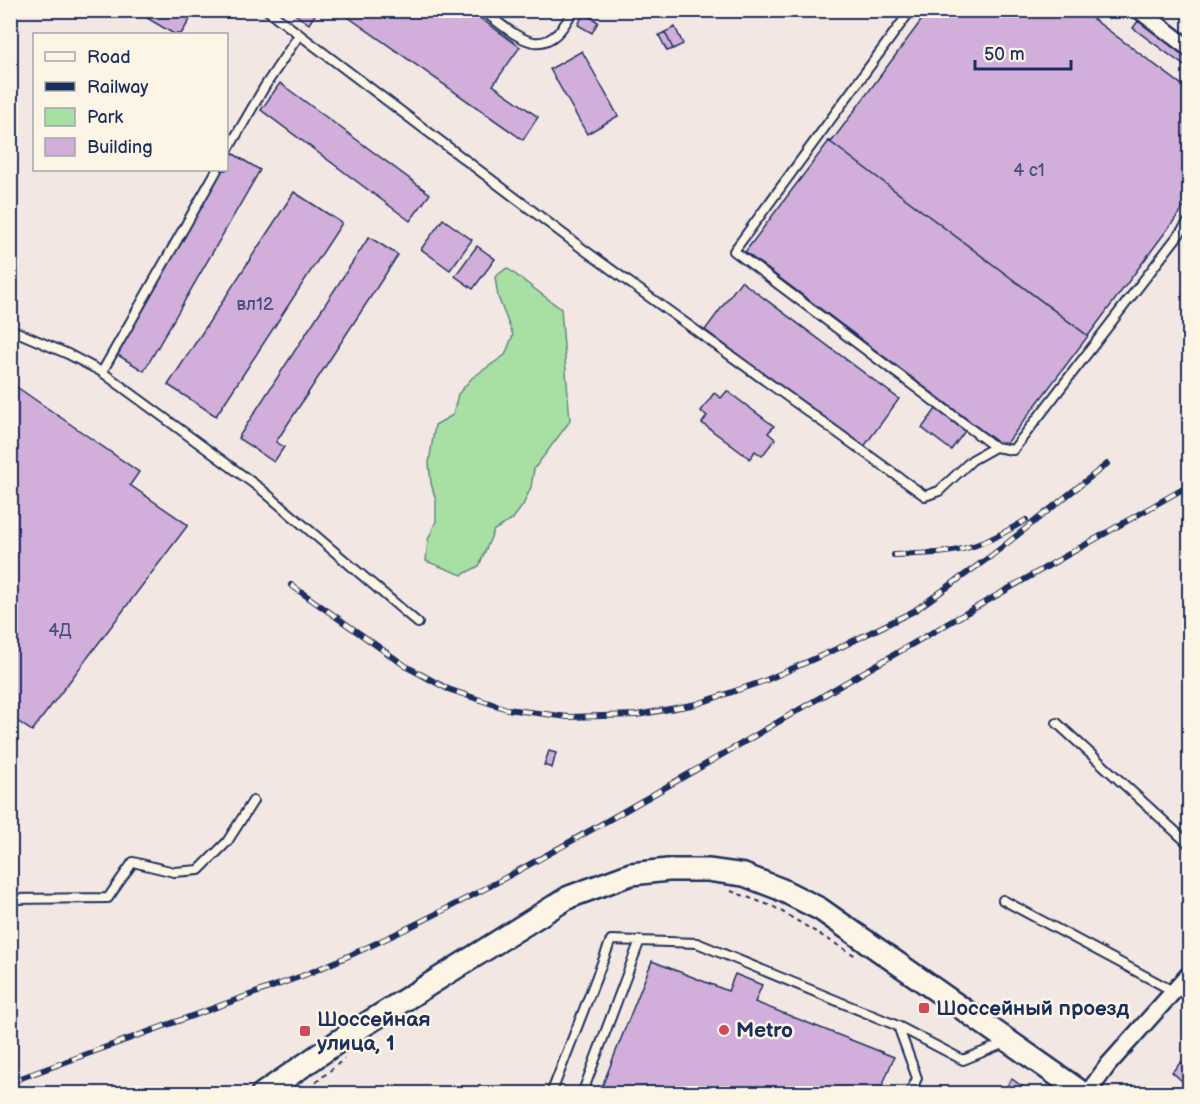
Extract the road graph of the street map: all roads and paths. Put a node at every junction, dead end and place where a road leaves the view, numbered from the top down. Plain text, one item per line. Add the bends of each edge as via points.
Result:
1 (267, 10) edge
2 (482, 10) edge
3 (573, 10) edge
4 (911, 10) edge
5 (1139, 10) edge
6 (299, 35) junction
7 (1190, 49) edge
8 (228, 150) edge
9 (216, 171) edge
10 (1190, 219) edge
11 (10, 329) edge
12 (102, 372) junction
13 (995, 447) junction
14 (418, 623) dead end
15 (1057, 723) dead end
16 (253, 801) dead end
17 (1190, 845) edge
18 (731, 891) dead end
19 (10, 899) edge
20 (1003, 900) dead end
21 (640, 940) junction
22 (862, 960) dead end
23 (1190, 973) edge
24 (1173, 991) junction
25 (898, 1026) junction
26 (1011, 1041) junction
27 (346, 1058) dead end
28 (262, 1094) edge
29 (302, 1094) edge
30 (550, 1094) edge
31 (582, 1094) edge
32 (910, 1094) edge
33 (1086, 1094) edge

1 - 6 lane
2 - 3 lane via 517,36 544,43 566,26
4 - 13 lane via 734,251
5 - 7 street
6 - 8 lane
6 - 13 lane via 573,242 925,495 939,491 972,460
9 - 12 lane
10 - 13 lane via 1013,450
11 - 12 lane
12 - 14 lane via 261,489
15 - 17 lane
16 - 19 lane via 227,843 199,870 174,872 133,861 108,898
18 - 22 path via 774,906
20 - 24 lane
21 - 25 lane via 697,943
21 - 30 lane via 611,939
21 - 31 lane
23 - 24 street
24 - 33 street
25 - 26 lane via 963,1060
25 - 32 lane via 916,1078
26 - 28 main road via 820,909 780,889 744,875 668,870 631,874 569,897 342,1039
26 - 33 main road
27 - 29 path

